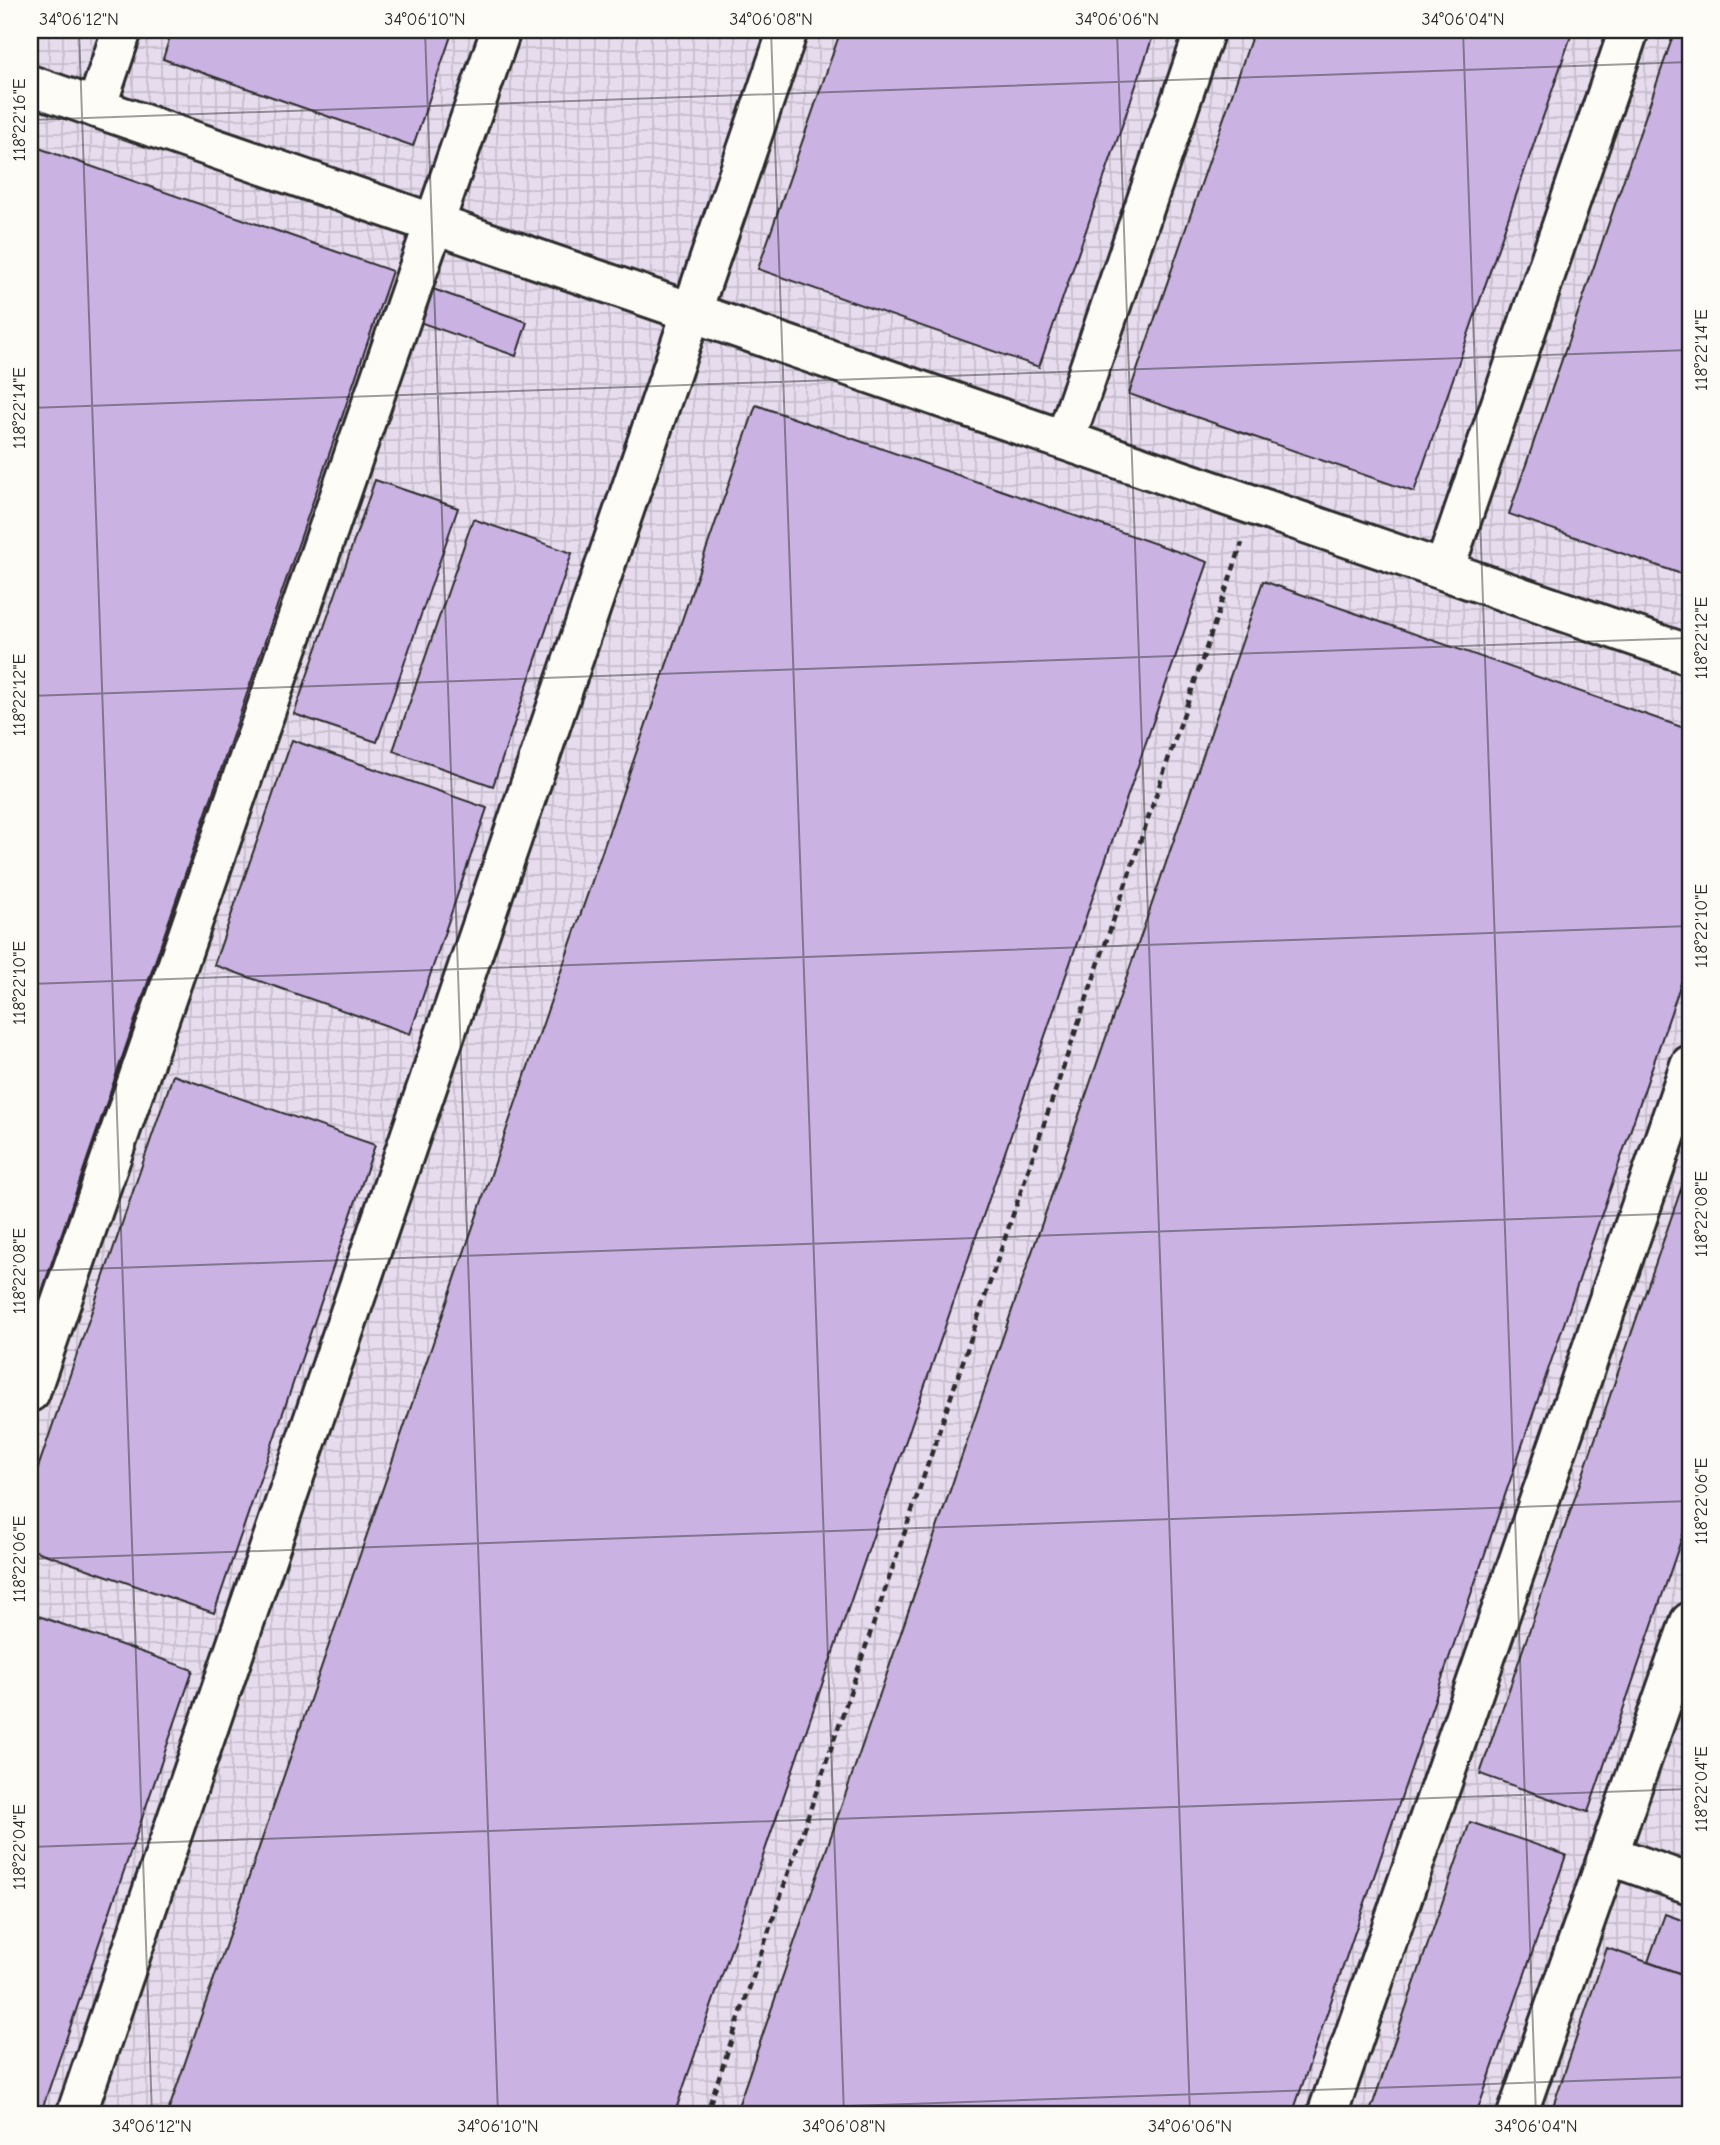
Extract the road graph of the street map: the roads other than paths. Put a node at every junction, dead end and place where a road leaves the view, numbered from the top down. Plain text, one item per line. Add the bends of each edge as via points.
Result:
1 (122, 30) edge
2 (501, 30) edge
3 (788, 30) edge
4 (1205, 30) edge
5 (1629, 30) edge
6 (30, 85) edge
7 (96, 108) junction
8 (434, 224) junction
9 (692, 312) junction
10 (1065, 440) junction
11 (1444, 570) junction
12 (1690, 654) edge
13 (1690, 1065) edge
14 (30, 1392) edge
15 (1690, 1622) edge
16 (1609, 1856) junction
17 (1690, 1884) edge
18 (76, 2115) edge
19 (1327, 2115) edge
20 (1517, 2115) edge

1 - 7 lane
2 - 8 lane
3 - 9 lane
4 - 10 lane
5 - 11 lane
6 - 7 lane
7 - 8 lane
8 - 9 lane
8 - 14 lane
9 - 10 lane
9 - 18 lane
10 - 11 lane
11 - 12 lane
13 - 19 lane
15 - 16 lane
16 - 17 lane
16 - 20 lane

